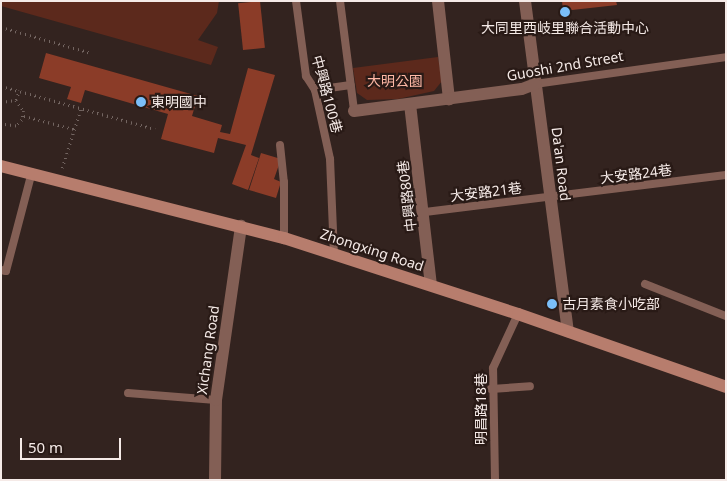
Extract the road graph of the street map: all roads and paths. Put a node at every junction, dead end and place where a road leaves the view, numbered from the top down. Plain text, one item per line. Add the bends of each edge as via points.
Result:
1 (296, 1) edge
2 (340, 1) edge
3 (438, 1) edge
4 (525, 1) edge
5 (1, 27) edge
6 (91, 54) dead end
7 (726, 57) edge
8 (351, 84) junction
9 (536, 84) junction
10 (1, 86) edge
11 (19, 90) junction
12 (315, 90) junction
13 (449, 99) junction
14 (16, 100) junction
15 (1, 102) edge
16 (410, 104) junction
17 (81, 108) junction
18 (354, 110) joint
19 (24, 116) junction
20 (1, 124) edge
21 (74, 129) junction
22 (155, 129) dead end
23 (280, 145) dead end
24 (1, 166) edge
25 (32, 172) junction
26 (725, 177) edge
27 (59, 179) junction
28 (550, 197) junction
29 (425, 212) junction
30 (241, 226) junction
31 (284, 238) junction
32 (334, 254) junction
33 (4, 270) edge
34 (645, 284) dead end
35 (431, 285) junction
36 (518, 314) junction
37 (726, 316) edge
38 (568, 331) junction
39 (530, 386) dead end
40 (726, 387) edge
41 (492, 389) junction
42 (128, 393) dead end
43 (216, 400) junction
44 (214, 480) edge
45 (495, 480) edge

1 - 12 lane, 中興路100巷 via 306,76
2 - 8 lane
3 - 13 street
4 - 9 street, Da'an Road
5 - 6 path
7 - 9 lane, Guoshi 2nd Street
8 - 12 lane
8 - 18 lane
9 - 13 street, Guoshi 2nd Street via 522,89
9 - 28 street, Da'an Road
10 - 11 path
11 - 14 path
11 - 17 path
12 - 32 lane, 中興路100巷 via 330,159
13 - 16 street, Guoshi 2nd Street
14 - 15 path
14 - 19 path via 23,106
16 - 18 street, Guoshi 2nd Street
16 - 29 street, 中興路80巷
17 - 21 path
17 - 22 path
19 - 20 path via 16,126
19 - 21 path
21 - 27 path
23 - 31 lane
24 - 25 main road, Zhongxing Road
25 - 27 main road, Zhongxing Road
25 - 33 lane
26 - 28 lane, 大安路24巷
27 - 30 main road, Zhongxing Road
28 - 29 lane, 大安路21巷
28 - 38 street, Da'an Road
29 - 35 street, 中興路80巷
30 - 31 main road, Zhongxing Road
30 - 43 street, Xichang Road
31 - 32 main road, Zhongxing Road
32 - 35 main road, Zhongxing Road
34 - 37 lane
35 - 36 main road, Zhongxing Road
36 - 38 main road, Zhongxing Road
36 - 41 lane, 明昌路18巷 via 493,368
38 - 40 main road, Zhongxing Road
39 - 41 lane
41 - 45 lane, 明昌路18巷
42 - 43 lane
43 - 44 street, Xichang Road

